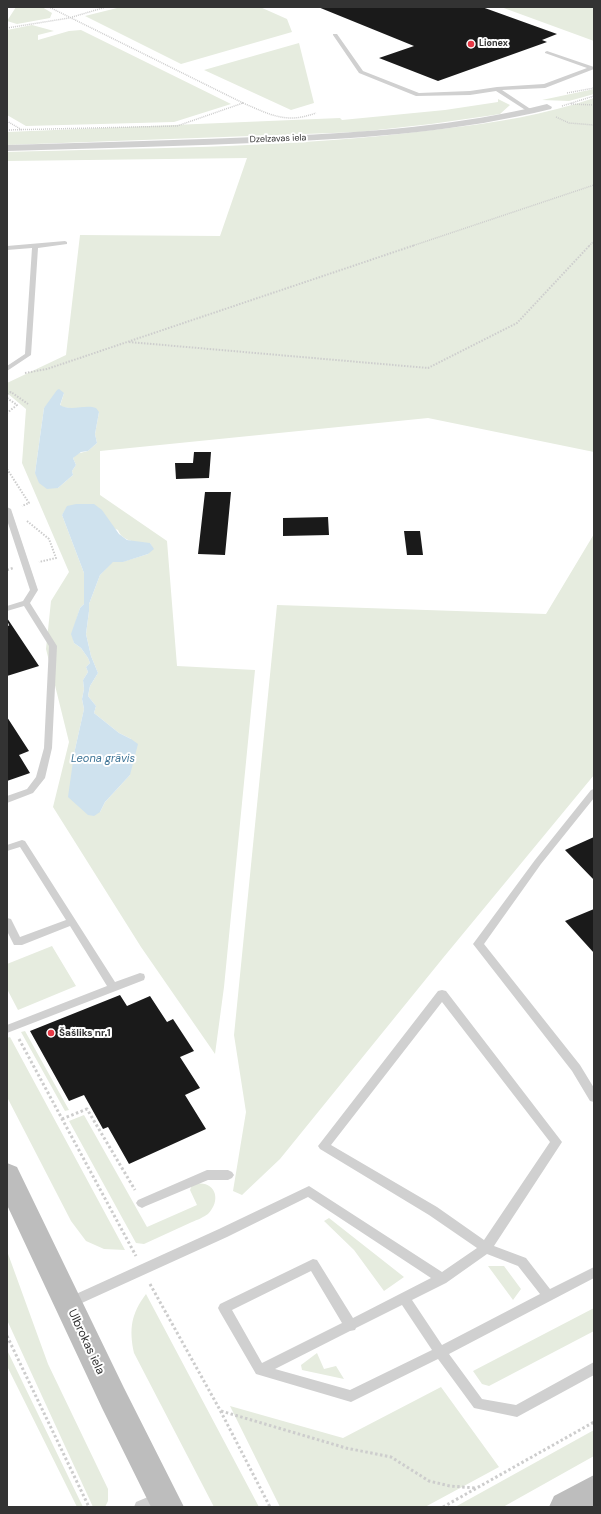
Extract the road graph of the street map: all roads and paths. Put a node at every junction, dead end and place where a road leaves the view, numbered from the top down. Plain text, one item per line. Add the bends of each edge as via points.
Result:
1 (49, 7) edge
2 (106, 7) edge
3 (69, 18) junction
4 (7, 28) edge
5 (335, 35) dead end
6 (547, 52) dead end
7 (497, 89) junction
8 (594, 96) edge
9 (244, 103) junction
10 (594, 105) edge
11 (547, 107) dead end
12 (530, 111) junction
13 (316, 113) dead end
14 (7, 121) edge
15 (594, 125) edge
16 (7, 130) edge
17 (22, 130) junction
18 (7, 148) edge
19 (594, 185) edge
20 (594, 241) edge
21 (65, 243) dead end
22 (35, 246) junction
23 (7, 248) edge
24 (127, 341) junction
25 (7, 369) edge
26 (7, 394) edge
27 (7, 398) edge
28 (28, 404) dead end
29 (7, 413) edge
30 (7, 509) edge
31 (26, 602) junction
32 (7, 609) edge
33 (10, 624) dead end
34 (7, 625) edge
35 (594, 792) edge
36 (7, 800) edge
37 (7, 848) edge
38 (7, 922) edge
39 (71, 922) junction
40 (140, 977) dead end
41 (113, 987) junction
42 (7, 1029) edge
43 (594, 1098) edge
44 (62, 1120) dead end
45 (7, 1175) edge
46 (228, 1175) dead end
47 (142, 1203) joint
48 (486, 1248) junction
49 (594, 1272) edge
50 (442, 1278) junction
51 (549, 1296) junction
52 (404, 1298) junction
53 (68, 1303) junction
54 (351, 1326) junction
55 (7, 1336) edge
56 (440, 1352) junction
57 (594, 1368) edge
58 (260, 1370) junction
59 (220, 1410) dead end
60 (594, 1422) edge
61 (475, 1488) junction
62 (594, 1491) edge
63 (157, 1504) edge
64 (89, 1507) edge
65 (443, 1507) edge
66 (564, 1507) edge

1 - 3 path
2 - 3 path
3 - 4 path
3 - 9 path
5 - 7 lane via 361,72 418,95
6 - 7 lane via 592,68 546,86
7 - 12 lane
8 - 10 path via 568,104
9 - 13 path via 280,119 294,120
9 - 17 path via 177,126
11 - 12 street, Dzelzavas iela
12 - 15 path via 569,123
12 - 18 street, Dzelzavas iela via 448,125 328,137
14 - 17 path
16 - 17 path
19 - 24 path
20 - 24 path via 517,322 428,368
21 - 22 lane
22 - 23 lane
22 - 25 lane via 28,356
24 - 25 path via 47,369 18,374
26 - 28 path via 11,392
27 - 29 path via 17,405
30 - 31 lane via 34,590
31 - 32 lane
31 - 36 lane via 53,646 48,748 40,778 30,791
33 - 34 path
35 - 43 lane via 538,862 478,944 576,1068
37 - 39 lane via 22,843
38 - 39 lane via 18,942
39 - 41 lane
40 - 41 lane
41 - 42 lane
44 - 47 path via 87,1109
45 - 53 main road, Ulbrokas iela
46 - 47 lane via 207,1174
48 - 48 lane via 556,1142 442,994 324,1146 434,1211
48 - 50 lane
48 - 51 lane via 522,1262
49 - 51 lane
50 - 52 lane
50 - 53 lane via 309,1191
51 - 56 lane
52 - 54 lane
52 - 56 lane
53 - 63 main road, Ulbrokas iela via 113,1398
54 - 58 lane
54 - 58 lane via 313,1264 224,1308
55 - 64 path
56 - 57 lane via 478,1404 517,1411
56 - 58 lane via 351,1396
59 - 61 path via 346,1448 391,1457 429,1481
60 - 61 path
61 - 65 path
62 - 66 main road

